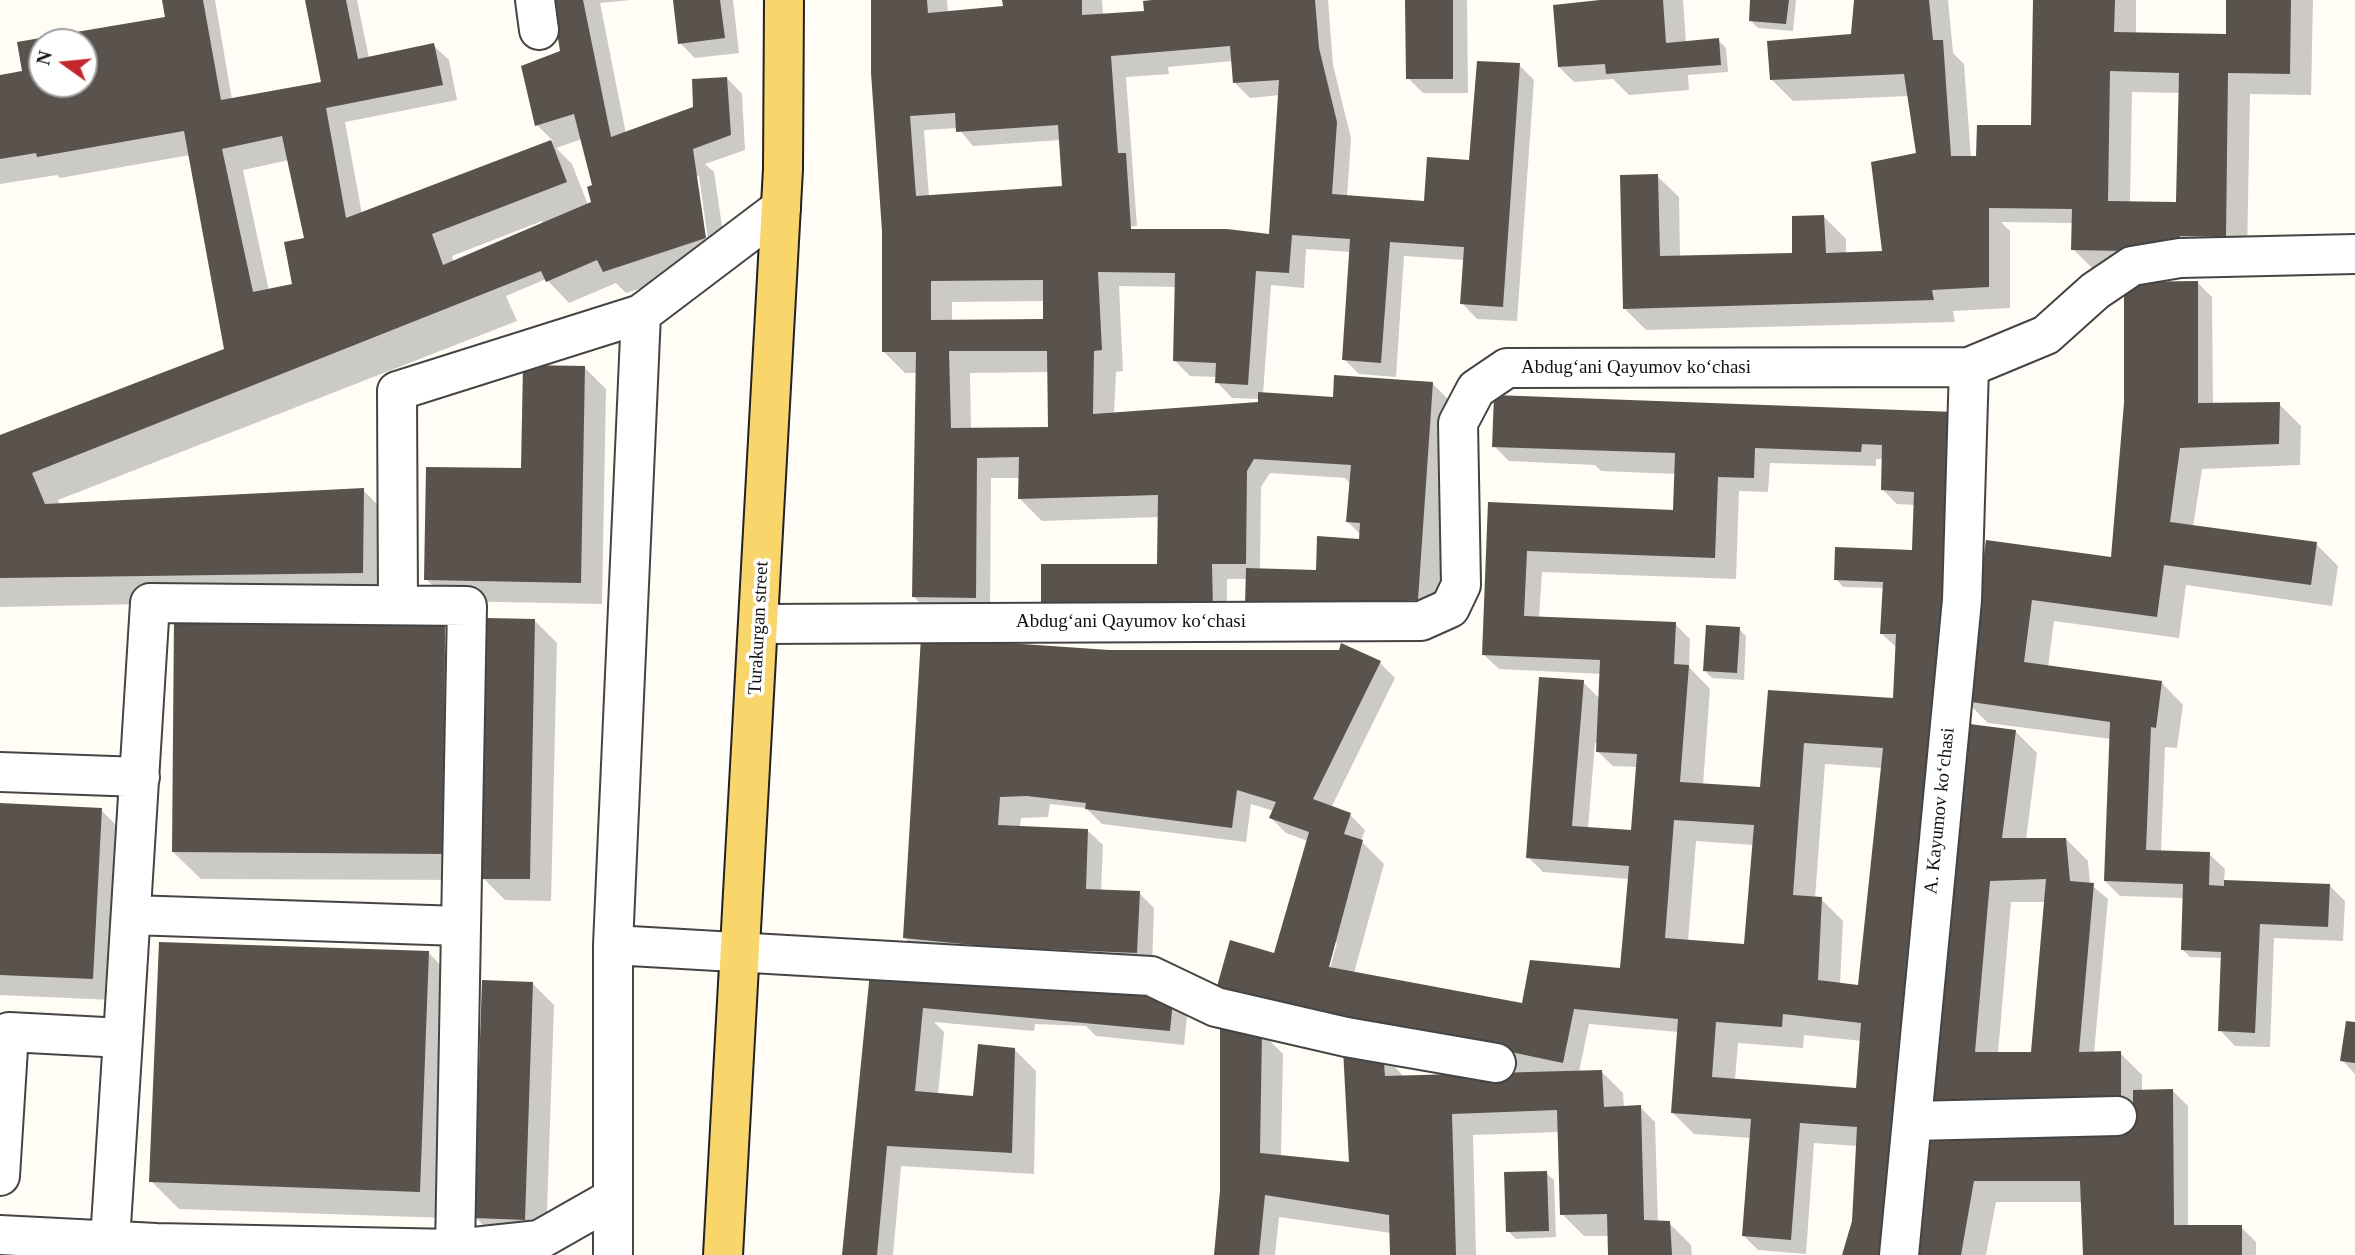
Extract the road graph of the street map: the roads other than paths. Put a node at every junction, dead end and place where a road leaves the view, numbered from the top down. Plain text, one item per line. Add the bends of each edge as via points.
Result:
1 (784, 0) edge
2 (781, 208) junction
3 (2355, 254) edge
4 (640, 314) junction
5 (1969, 366) junction
6 (398, 605) junction
7 (759, 624) junction
8 (0, 772) edge
9 (139, 777) junction
10 (131, 915) junction
11 (460, 926) junction
12 (613, 945) junction
13 (740, 951) junction
14 (123, 1038) junction
15 (1496, 1063) dead end
16 (2117, 1116) dead end
17 (1913, 1121) junction
18 (0, 1176) edge
19 (613, 1198) junction
20 (0, 1235) edge
21 (110, 1241) junction
22 (156, 1249) edge
23 (455, 1249) junction
24 (613, 1255) edge
25 (723, 1255) edge
26 (1899, 1255) edge

1 - 2 main road, Turakurgan street
2 - 4 street
2 - 7 main road, Turakurgan street
3 - 5 street, Abdug‘ani Qayumov ko‘chasi via 2180,258 2132,266 2095,291 2046,335
4 - 6 street via 397,391
4 - 12 street
5 - 7 street, Abdug‘ani Qayumov ko‘chasi via 1507,368 1476,389 1458,423 1461,585 1450,608 1421,621
5 - 17 street, A. Kayumov koʻchasi via 1962,600
6 - 9 street via 150,603
6 - 11 street via 467,606
7 - 13 main road, Turakurgan street
8 - 9 street
9 - 10 street
10 - 11 street
10 - 14 street
11 - 23 street
12 - 13 street
12 - 19 street
13 - 15 street via 1151,975 1216,1007 1346,1037
13 - 25 main road, Turakurgan street
14 - 18 street via 9,1032
14 - 21 street
16 - 17 street
17 - 26 street, A. Kayumov koʻchasi
19 - 23 street via 539,1240
19 - 24 street
20 - 21 street
21 - 22 street
22 - 23 street

